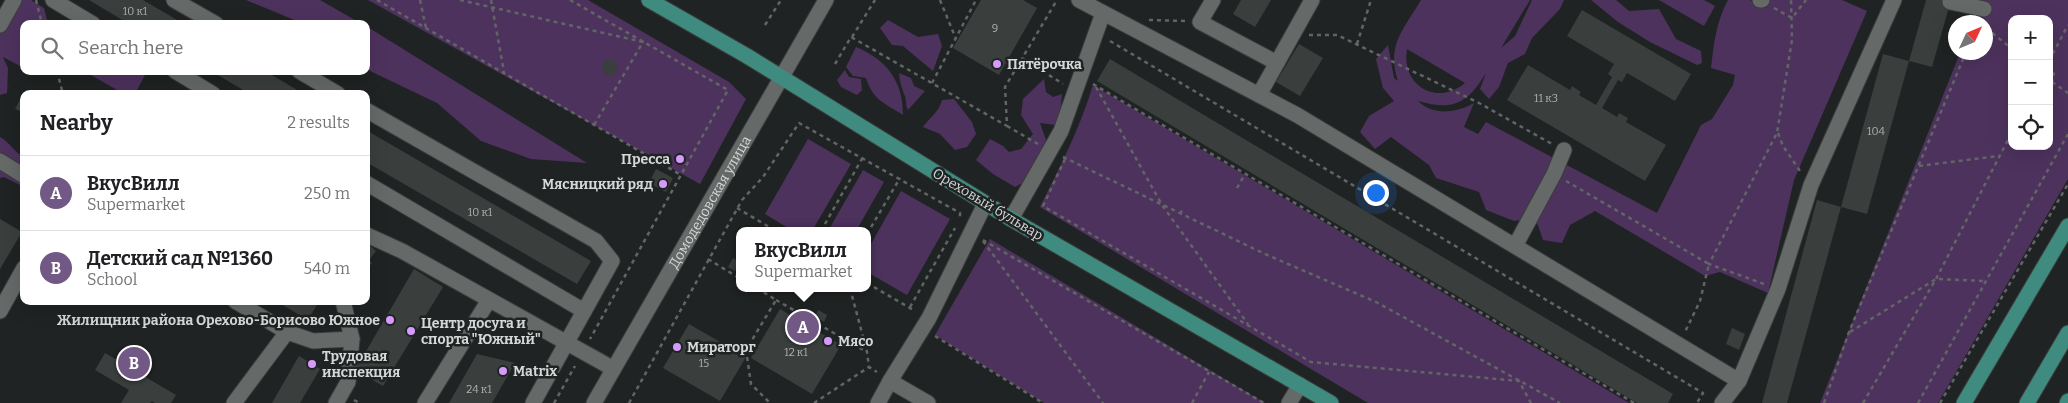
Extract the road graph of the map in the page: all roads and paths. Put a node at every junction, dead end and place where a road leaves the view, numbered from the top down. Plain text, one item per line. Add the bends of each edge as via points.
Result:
1 (14, 0) edge
2 (36, 0) edge
3 (53, 0) edge
4 (174, 0) edge
5 (377, 0) edge
6 (387, 0) edge
7 (420, 0) edge
8 (460, 0) edge
9 (491, 0) edge
10 (570, 0) edge
11 (649, 0) edge
12 (780, 0) edge
13 (826, 0) edge
14 (875, 0) edge
15 (940, 0) edge
16 (976, 0) edge
17 (1057, 0) edge
18 (1079, 0) edge
19 (1213, 0) edge
20 (1312, 0) edge
21 (1371, 0) edge
22 (1761, 0) edge
23 (1791, 0) edge
24 (1806, 0) edge
25 (1894, 0) edge
26 (1950, 2) dead end
27 (384, 4) junction
28 (492, 7) junction
29 (1984, 9) dead end
30 (1103, 13) junction
31 (1792, 18) junction
32 (41, 20) edge
33 (87, 20) edge
34 (209, 20) edge
35 (1143, 20) dead end
36 (1200, 22) junction
37 (0, 25) edge
38 (765, 25) dead end
39 (2068, 25) edge
40 (426, 28) junction
41 (1993, 34) edge
42 (1292, 35) junction
43 (852, 37) junction
44 (956, 39) junction
45 (1108, 40) dead end
46 (642, 42) junction
47 (1357, 44) junction
48 (2008, 46) edge
49 (1022, 58) junction
50 (1963, 60) edge
51 (2050, 60) edge
52 (835, 64) dead end
53 (1277, 64) junction
54 (504, 73) junction
55 (59, 75) edge
56 (182, 75) edge
57 (306, 75) edge
58 (781, 76) junction
59 (1081, 77) junction
60 (932, 83) junction
61 (2053, 84) edge
62 (1096, 85) junction
63 (62, 90) edge
64 (206, 90) edge
65 (331, 90) edge
66 (1075, 92) junction
67 (2068, 93) edge
68 (1259, 95) junction
69 (370, 112) edge
70 (594, 125) junction
71 (1007, 126) junction
72 (1777, 133) junction
73 (2068, 134) edge
74 (2008, 139) edge
75 (1564, 150) joint
76 (1050, 151) junction
77 (1999, 156) junction
78 (864, 157) junction
79 (1065, 158) junction
80 (2, 166) edge
81 (1919, 166) junction
82 (20, 174) edge
83 (1245, 174) junction
84 (1554, 174) junction
85 (682, 175) junction
86 (900, 178) junction
87 (2068, 184) edge
88 (370, 185) edge
89 (1811, 187) junction
90 (1237, 188) dead end
91 (985, 204) junction
92 (1162, 205) junction
93 (1184, 207) dead end
94 (737, 208) junction
95 (1180, 214) junction
96 (1011, 219) junction
97 (2068, 226) edge
98 (769, 227) edge
99 (823, 227) edge
100 (871, 227) edge
101 (370, 236) edge
102 (976, 236) junction
103 (1515, 246) junction
104 (708, 259) junction
105 (1709, 264) junction
106 (20, 275) edge
107 (736, 276) edge
108 (1936, 279) junction
109 (1986, 281) junction
110 (871, 285) edge
111 (1778, 289) junction
112 (763, 292) edge
113 (851, 292) edge
114 (489, 300) junction
115 (776, 300) junction
116 (242, 305) edge
117 (344, 305) edge
118 (910, 307) junction
119 (0, 311) edge
120 (584, 311) junction
121 (926, 323) junction
122 (1250, 326) junction
123 (287, 332) junction
124 (1849, 332) junction
125 (2068, 332) edge
126 (352, 339) junction
127 (567, 343) junction
128 (1679, 345) junction
129 (583, 352) junction
130 (867, 352) junction
131 (868, 367) junction
132 (612, 368) junction
133 (1210, 371) junction
134 (890, 381) junction
135 (1519, 381) junction
136 (1739, 381) junction
137 (1300, 385) junction
138 (234, 403) edge
139 (336, 403) edge
140 (425, 403) edge
141 (533, 403) edge
142 (554, 403) edge
143 (594, 403) edge
144 (629, 403) edge
145 (770, 403) edge
146 (814, 403) edge
147 (878, 403) edge
148 (928, 403) edge
149 (1043, 403) edge
150 (1103, 403) edge
151 (1192, 403) edge
152 (1264, 403) edge
153 (1288, 403) edge
154 (1331, 403) edge
155 (1531, 403) edge
156 (1560, 403) edge
157 (1634, 403) edge
158 (1697, 403) edge
159 (1722, 403) edge
160 (1824, 403) edge
161 (1863, 403) edge
162 (1918, 403) edge
163 (1940, 403) edge
164 (1964, 403) edge
165 (2027, 403) edge

1 - 37 street
2 - 32 path
3 - 33 street
4 - 34 street
5 - 27 path
6 - 27 path
7 - 40 path
8 - 28 path
9 - 28 path
10 - 46 path
11 - 58 main road, Ореховый бульвар
12 - 38 path
13 - 58 street, Домодедовская улица
14 - 43 path
15 - 44 path
16 - 44 path
17 - 49 path
18 - 30 street
19 - 36 street
20 - 42 street
21 - 47 path
22 - 31 path
23 - 31 path
24 - 31 path
25 - 89 street
26 - 29 street
27 - 40 path
28 - 46 path
28 - 54 path
30 - 59 street
30 - 68 street
31 - 72 path via 1792,40
35 - 36 path
36 - 53 street
39 - 51 path
40 - 54 path
41 - 48 path
42 - 47 path via 1337,34
42 - 53 street
43 - 52 path
43 - 60 path
44 - 60 path
45 - 158 path via 1702,393
46 - 70 path
46 - 85 path via 728,90
47 - 75 path via 1479,103
49 - 66 path
49 - 71 path via 1005,87
50 - 81 path
53 - 68 street
54 - 70 path
55 - 63 path
56 - 64 street
57 - 65 street
58 - 91 main road, Ореховый бульвар
58 - 132 street, Домодедовская улица
59 - 62 path
59 - 66 street
60 - 71 path
61 - 67 path
62 - 83 path
62 - 92 path
66 - 76 street
68 - 103 street via 1401,175
69 - 120 street via 596,241 612,261
70 - 85 path
71 - 76 path
72 - 89 path
72 - 105 path
73 - 109 path
74 - 77 path
75 - 84 street
76 - 79 path
76 - 96 street
77 - 81 path
77 - 108 path
78 - 86 path
78 - 94 path via 799,123 763,177
78 - 99 path
79 - 92 path
79 - 122 path via 1043,206
80 - 82 street
81 - 124 path
83 - 90 path
83 - 157 path
84 - 103 street
84 - 105 path
85 - 129 path
86 - 100 path
86 - 118 path via 961,216
87 - 163 path
88 - 120 street
89 - 111 street
91 - 96 main road, Ореховый бульвар
91 - 102 street
92 - 95 path
92 - 122 path
93 - 95 path
94 - 98 path
94 - 104 path
95 - 135 path via 1376,302
96 - 137 main road, Ореховый бульвар
97 - 164 main road
101 - 114 street
102 - 121 street
102 - 133 path
102 - 150 path
103 - 128 street via 1552,265
104 - 107 path
104 - 144 path
105 - 111 path
105 - 128 path via 1700,301
106 - 119 street
108 - 109 path
108 - 124 path
108 - 161 path
109 - 162 path
110 - 118 path
111 - 136 street
112 - 115 path
113 - 130 path
114 - 127 street
114 - 140 street
115 - 130 path
115 - 145 path via 746,350 751,384
116 - 123 street
117 - 126 street
118 - 121 path
120 - 127 street
121 - 134 street
121 - 149 path
122 - 135 path via 1311,362
123 - 126 street via 313,342
123 - 138 street
124 - 160 path
125 - 165 main road
126 - 139 street via 348,382
127 - 129 street
127 - 141 street
128 - 136 street
129 - 132 street
129 - 142 path
130 - 131 path
131 - 134 path
131 - 146 path
132 - 143 street, Домодедовская улица
133 - 151 path
133 - 152 path
134 - 147 street
134 - 148 street
135 - 155 path
135 - 156 path
136 - 159 street
137 - 153 street
137 - 154 main road, Ореховый бульвар

